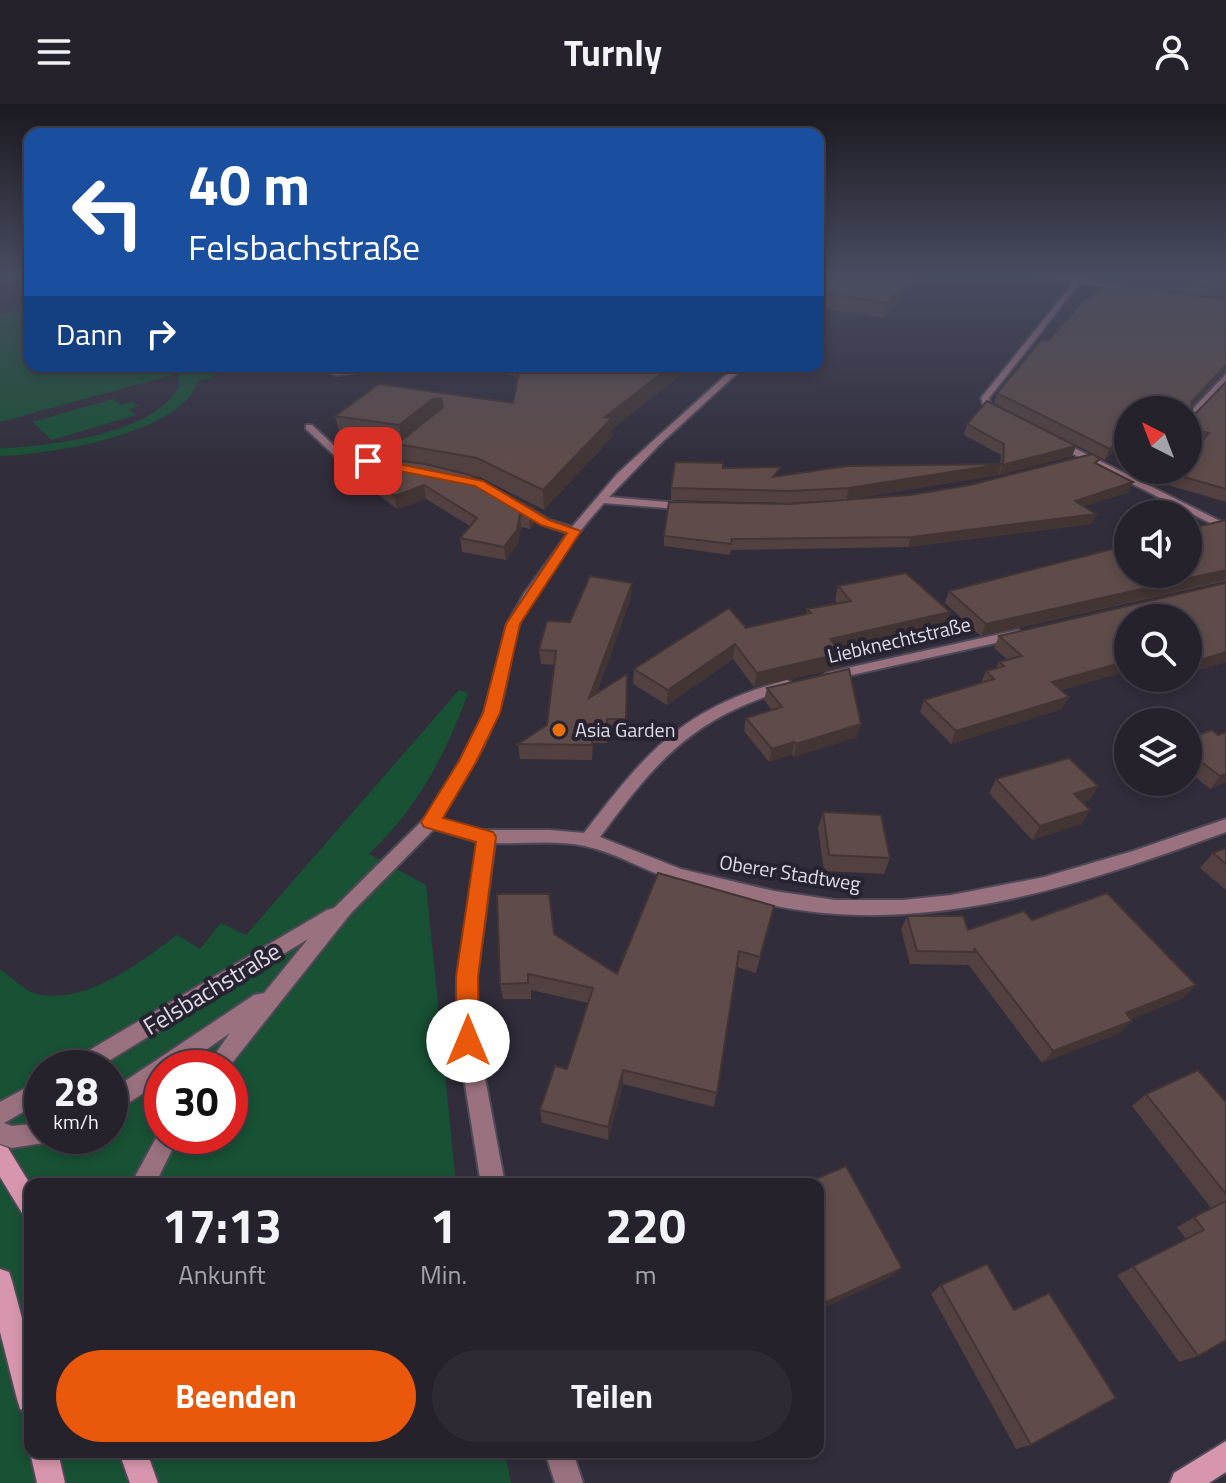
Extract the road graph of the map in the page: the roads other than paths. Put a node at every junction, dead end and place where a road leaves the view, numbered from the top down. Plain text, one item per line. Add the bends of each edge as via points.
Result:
1 (1034, 339) edge
2 (734, 372) edge
3 (1226, 377) edge
4 (1202, 404) edge
5 (1006, 417) edge
6 (309, 427) dead end
7 (1047, 438) edge
8 (1088, 458) junction
9 (400, 462) edge
10 (1066, 465) edge
11 (1114, 468) edge
12 (1146, 484) edge
13 (503, 497) edge
14 (600, 499) junction
15 (709, 508) edge
16 (1226, 528) edge
17 (574, 531) junction
18 (1040, 629) edge
19 (431, 822) junction
20 (1226, 825) edge
21 (487, 837) junction
22 (588, 840) junction
23 (345, 908) junction
24 (278, 989) junction
25 (108, 1050) edge
26 (229, 1050) edge
27 (128, 1092) edge
28 (24, 1100) edge
29 (0, 1114) edge
30 (0, 1133) edge
31 (24, 1136) edge
32 (159, 1154) edge
33 (0, 1156) edge
34 (146, 1178) edge
35 (492, 1178) edge
36 (24, 1195) edge
37 (0, 1281) edge
38 (24, 1375) edge
39 (1226, 1455) edge
40 (45, 1458) edge
41 (135, 1458) edge
42 (561, 1458) edge
43 (51, 1483) edge
44 (144, 1483) edge
45 (569, 1483) edge
46 (1184, 1483) edge

1 - 5 street via 985,402
2 - 14 street, Felsbachstraße
3 - 4 street
6 - 9 street via 338,454 387,465
7 - 8 street
8 - 10 street
8 - 11 street
12 - 16 street
13 - 17 street via 545,522
14 - 15 street
14 - 17 street, Felsbachstraße
17 - 19 street, Felsbachstraße via 513,624 491,713
18 - 22 street, Liebknechtstraße via 740,698 707,714 643,769
19 - 21 street
19 - 23 street, Felsbachstraße
20 - 22 street, Oberer Stadtweg via 1104,868 1004,895 925,906 853,908 689,878
21 - 22 street, Oberer Stadtweg via 559,835
21 - 35 street via 467,977 468,1041
23 - 24 street, Felsbachstraße
23 - 25 street, Felsbachstraße
24 - 26 street, Felsbachstraße
24 - 27 street, Felsbachstraße
28 - 29 street
30 - 31 street
32 - 34 street
33 - 36 main road
37 - 38 main road
39 - 46 main road
40 - 43 main road
41 - 44 main road
42 - 45 street

